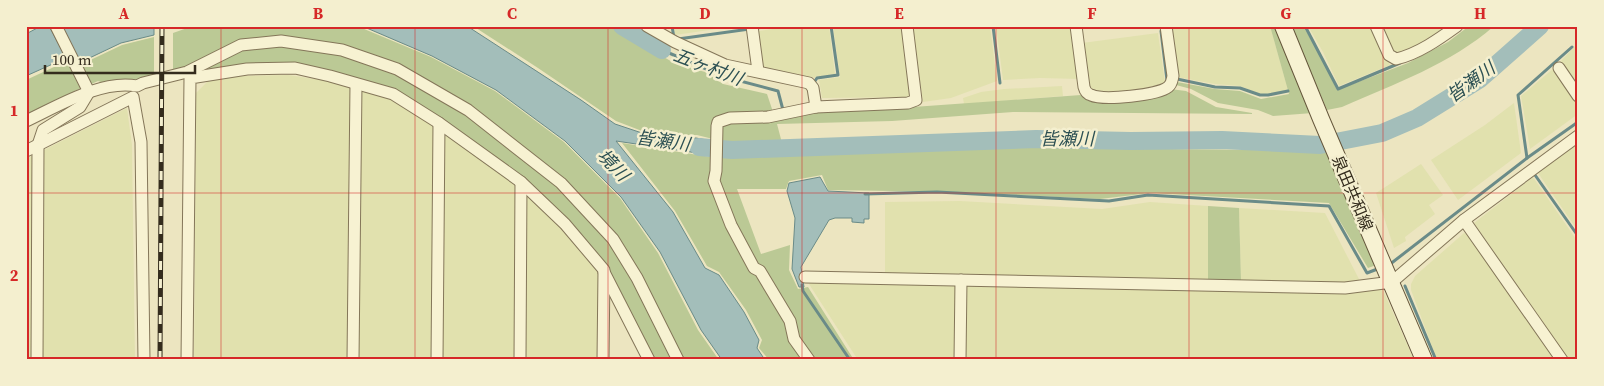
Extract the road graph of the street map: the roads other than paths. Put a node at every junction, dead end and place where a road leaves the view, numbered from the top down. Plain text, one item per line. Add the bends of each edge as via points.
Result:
1 (56, 26) edge
2 (647, 26) edge
3 (907, 26) edge
4 (1076, 26) edge
5 (1166, 26) edge
6 (1283, 26) edge
7 (1376, 26) edge
8 (1457, 26) edge
9 (752, 29) edge
10 (1559, 68) dead end
11 (758, 71) junction
12 (188, 75) junction
13 (356, 84) junction
14 (135, 91) junction
15 (89, 92) junction
16 (1578, 96) edge
17 (816, 107) junction
18 (26, 121) edge
19 (439, 123) junction
20 (1578, 136) edge
21 (38, 145) junction
22 (26, 151) edge
23 (521, 182) junction
24 (1464, 220) junction
25 (604, 270) junction
26 (805, 277) dead end
27 (961, 280) junction
28 (1391, 280) junction
29 (37, 360) edge
30 (144, 360) edge
31 (187, 360) edge
32 (353, 360) edge
33 (437, 360) edge
34 (520, 360) edge
35 (604, 360) edge
36 (649, 360) edge
37 (678, 360) edge
38 (809, 360) edge
39 (960, 360) edge
40 (1424, 360) edge
41 (1562, 360) edge

1 - 15 street
2 - 11 street via 725,65
3 - 17 street via 916,100
4 - 5 street via 1084,87 1090,95 1100,97 1141,95 1169,87 1172,76
6 - 28 main road, 泉田共和線
7 - 8 street via 1389,55 1396,59 1442,37
9 - 11 street
10 - 16 street
11 - 17 street via 809,83
12 - 13 street via 247,68 294,68
12 - 14 street via 143,83
12 - 31 street
12 - 37 street via 241,45 281,41 342,50 397,69 468,110 561,183 613,239 637,278
13 - 19 street via 393,94
13 - 32 street
14 - 15 street via 127,84
14 - 21 street
14 - 30 street via 141,142
15 - 18 street
15 - 21 street via 80,107 43,130
17 - 38 street via 768,117 730,118 718,122 714,181 731,225 754,268 760,270 790,321 794,339
19 - 23 street
19 - 33 street
20 - 24 street
21 - 22 street
21 - 29 street
23 - 25 street via 565,224
23 - 34 street
24 - 28 street
24 - 41 street
25 - 35 street
25 - 36 street
26 - 27 street
27 - 28 street via 1345,288
27 - 39 street
28 - 40 main road, 泉田共和線

